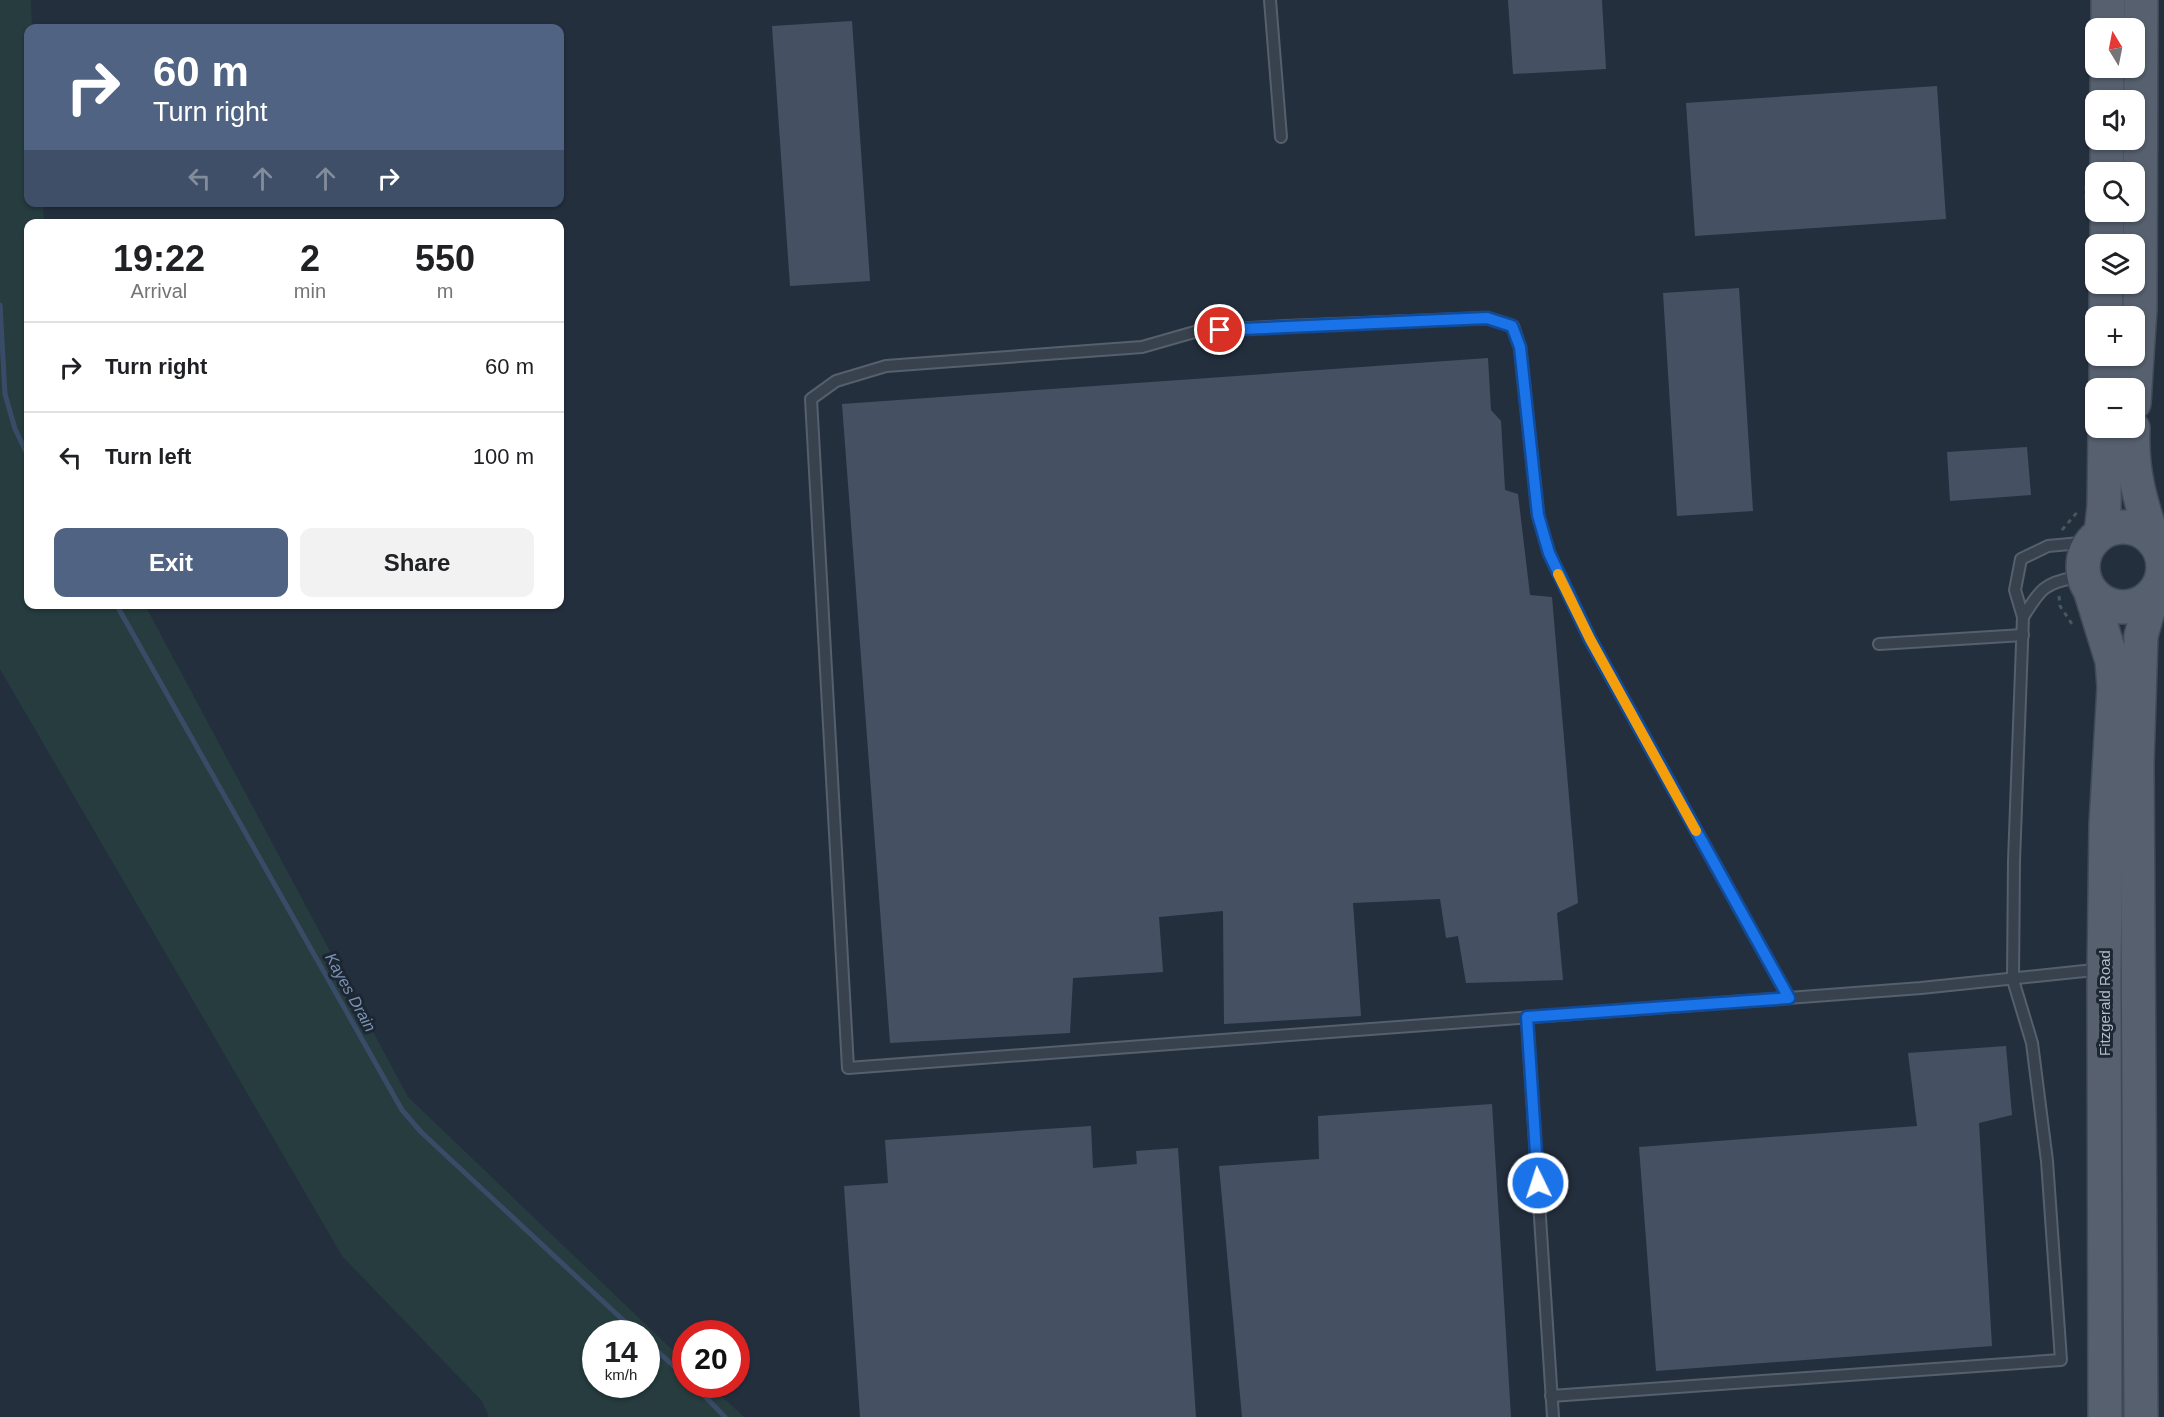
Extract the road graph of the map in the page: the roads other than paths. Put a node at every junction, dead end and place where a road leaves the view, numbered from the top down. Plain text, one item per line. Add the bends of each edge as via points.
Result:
1 (1270, 0) edge
2 (2108, 0) edge
3 (2141, 0) edge
4 (2108, 18) edge
5 (1281, 137) dead end
6 (2136, 378) edge
7 (2105, 438) edge
8 (2133, 438) edge
9 (2096, 538) junction
10 (2153, 540) junction
11 (2089, 590) junction
12 (2152, 596) junction
13 (2024, 617) junction
14 (2023, 635) junction
15 (1879, 644) dead end
16 (2104, 973) junction
17 (2013, 980) junction
18 (1789, 998) junction
19 (1527, 1017) junction
20 (1551, 1396) junction
21 (1553, 1417) edge
22 (2105, 1417) edge
23 (2141, 1417) edge

1 - 5 lane
2 - 4 main road
3 - 6 main road via 2140,309
7 - 9 main road via 2104,507
8 - 10 main road via 2138,496
9 - 10 main road via 2111,528 2122,527 2134,528
9 - 11 main road via 2085,552 2082,564
9 - 13 lane via 2048,546 2021,559 2015,590
10 - 12 main road via 2160,550 2163,574
11 - 12 main road via 2101,602 2114,607 2128,608
11 - 13 lane via 2073,578 2054,581 2036,596
11 - 16 main road, Fitzgerald Road via 2112,661 2114,687 2106,824
12 - 23 main road via 2141,636 2137,764
13 - 14 lane
14 - 15 lane
14 - 17 lane
16 - 17 lane via 2094,970
16 - 22 main road, Fitzgerald Road
17 - 18 lane
17 - 20 lane via 2032,1043 2047,1161 2061,1360
18 - 19 lane
18 - 19 lane via 1590,639 1549,553 1538,515 1520,347 1512,326 1487,318 1197,331 1142,347 886,366 836,381 811,399 848,1068
19 - 20 lane
20 - 21 lane

